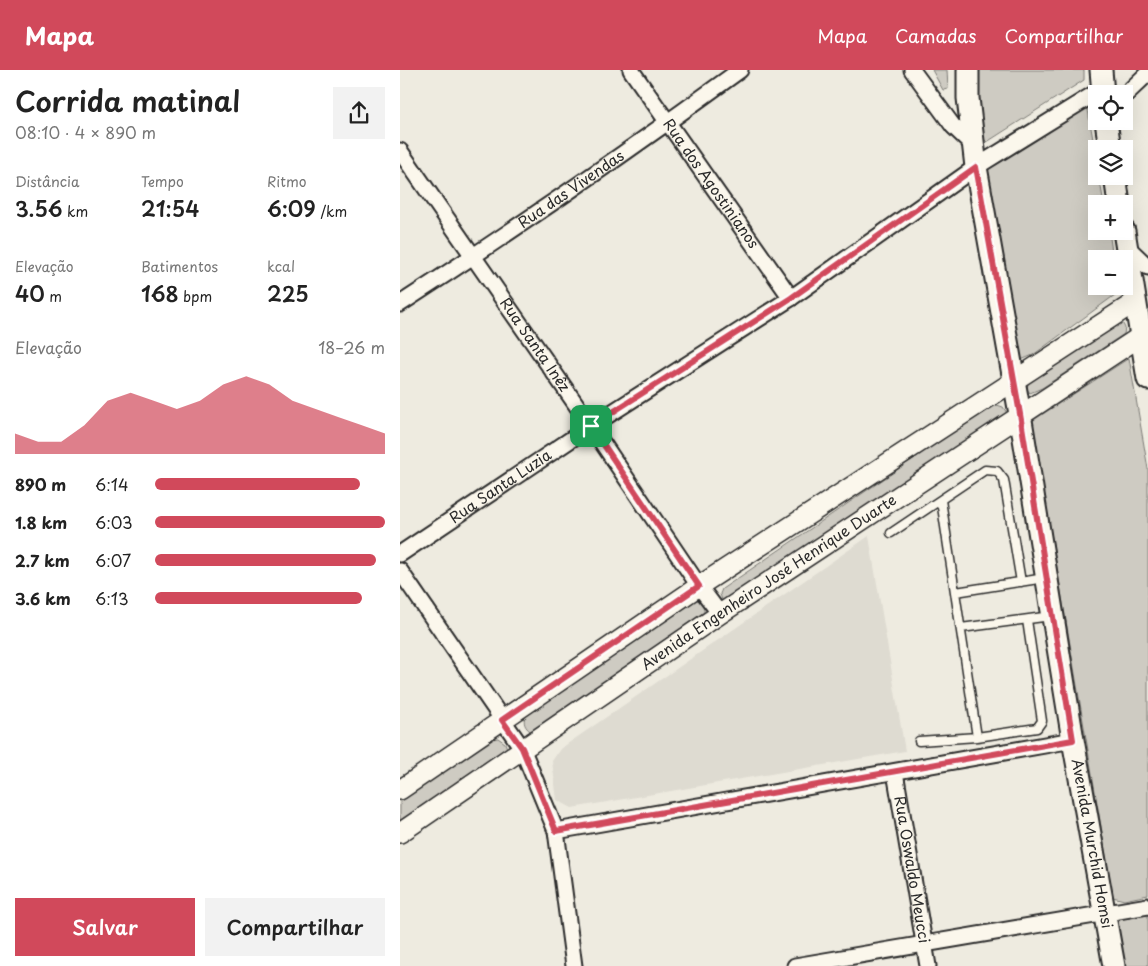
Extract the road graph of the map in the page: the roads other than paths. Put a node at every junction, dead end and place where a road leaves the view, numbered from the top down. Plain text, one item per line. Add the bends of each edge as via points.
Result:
1 (632, 70) edge
2 (740, 70) edge
3 (912, 70) edge
4 (968, 70) edge
5 (1148, 73) edge
6 (1102, 84) edge
7 (1133, 87) edge
8 (668, 123) junction
9 (400, 151) edge
10 (975, 156) junction
11 (1125, 240) edge
12 (1126, 240) edge
13 (474, 256) junction
14 (1148, 267) edge
15 (791, 298) junction
16 (1142, 301) edge
17 (400, 304) edge
18 (1144, 332) edge
19 (1148, 379) edge
20 (1014, 381) junction
21 (1020, 414) junction
22 (591, 426) junction
23 (941, 500) junction
24 (891, 533) dead end
25 (400, 554) edge
26 (400, 571) edge
27 (1046, 578) junction
28 (1022, 582) junction
29 (699, 586) junction
30 (956, 592) junction
31 (720, 614) junction
32 (1053, 616) junction
33 (1027, 620) junction
34 (961, 628) junction
35 (502, 720) junction
36 (977, 737) junction
37 (1073, 740) junction
38 (919, 741) dead end
39 (522, 748) junction
40 (895, 772) junction
41 (400, 790) edge
42 (556, 831) junction
43 (400, 833) edge
44 (1148, 906) edge
45 (1106, 913) junction
46 (925, 945) junction
47 (574, 966) edge
48 (795, 966) edge
49 (928, 966) edge
50 (1114, 966) edge

1 - 8 street, Rua dos Agostinianos
2 - 8 street, Rua das Vivendas
3 - 10 street
4 - 10 main road, Avenida Murchid Homsi
5 - 7 street
6 - 10 street, Rua Santa Luzia
8 - 13 street, Rua das Vivendas
8 - 15 street, Rua dos Agostinianos
9 - 13 street, Rua Santa Inêz
10 - 15 street, Rua Santa Luzia
10 - 20 main road, Avenida Murchid Homsi
11 - 16 main road
12 - 14 street
13 - 17 street, Rua das Vivendas
13 - 22 street, Rua Santa Inêz
15 - 22 street, Rua Santa Luzia
16 - 18 main road
16 - 20 street
18 - 19 main road
18 - 21 street, Avenida Engenheiro José Henrique Duarte
20 - 21 main road, Avenida Murchid Homsi
20 - 29 street
21 - 27 main road, Avenida Murchid Homsi
21 - 31 street, Avenida Engenheiro José Henrique Duarte via 995,434
22 - 25 street, Rua Santa Luzia
22 - 29 street, Rua Santa Inêz
23 - 24 lane
23 - 28 lane via 985,470 997,471 1004,480
23 - 30 lane
26 - 35 street
27 - 28 lane
27 - 32 main road, Avenida Murchid Homsi
28 - 30 lane
29 - 31 street, Rua Santa Inêz
29 - 35 street
30 - 34 lane
31 - 39 street, Avenida Engenheiro José Henrique Duarte
32 - 33 lane
32 - 37 main road, Avenida Murchid Homsi
33 - 34 lane
33 - 36 lane via 1042,721 1037,728
34 - 36 lane
35 - 39 street
35 - 41 street
36 - 38 lane
37 - 40 street
37 - 45 main road, Avenida Murchid Homsi
39 - 42 street
39 - 43 street, Avenida Engenheiro José Henrique Duarte
40 - 42 street
40 - 46 street, Rua Oswaldo Meucci
42 - 47 street
44 - 45 street
45 - 46 street
45 - 50 main road, Avenida Murchid Homsi
46 - 48 street
46 - 49 street, Rua Oswaldo Meucci

